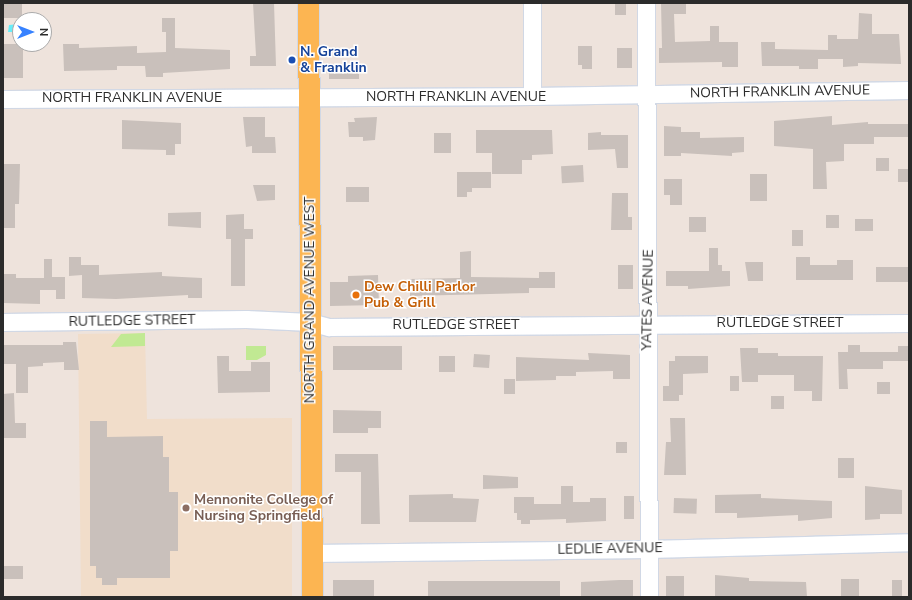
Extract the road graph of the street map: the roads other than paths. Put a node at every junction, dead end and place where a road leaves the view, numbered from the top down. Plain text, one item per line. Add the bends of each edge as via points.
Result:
1 (308, 3) edge
2 (532, 3) edge
3 (646, 3) edge
4 (909, 90) edge
5 (646, 94) junction
6 (532, 96) junction
7 (309, 97) junction
8 (3, 99) edge
9 (3, 322) edge
10 (310, 322) junction
11 (909, 323) edge
12 (648, 324) junction
13 (909, 542) edge
14 (648, 549) junction
15 (312, 553) junction
16 (312, 597) edge
17 (649, 597) edge

1 - 7 main road, NORTH GRAND AVENUE WEST
2 - 6 street
3 - 5 street, YATES AVENUE
4 - 5 street, NORTH FRANKLIN AVENUE
5 - 6 street, NORTH FRANKLIN AVENUE
5 - 12 street, YATES AVENUE
6 - 7 street, NORTH FRANKLIN AVENUE
7 - 8 street, NORTH FRANKLIN AVENUE
7 - 10 main road, NORTH GRAND AVENUE WEST
9 - 10 street, RUTLEDGE STREET via 246,319
10 - 12 street, RUTLEDGE STREET via 329,327
10 - 15 main road, NORTH GRAND AVENUE WEST
11 - 12 street, RUTLEDGE STREET
12 - 14 street, YATES AVENUE
13 - 14 street, LEDLIE AVENUE
14 - 15 street, LEDLIE AVENUE
14 - 17 street, YATES AVENUE
15 - 16 main road, NORTH GRAND AVENUE WEST

